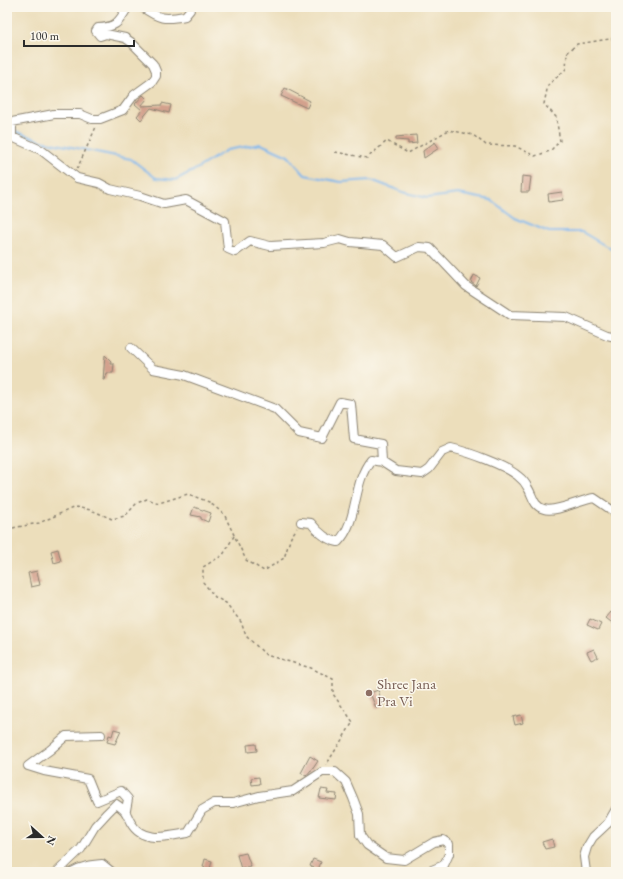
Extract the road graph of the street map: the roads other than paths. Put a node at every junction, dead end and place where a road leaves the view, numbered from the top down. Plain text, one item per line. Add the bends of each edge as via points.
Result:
1 (128, 7) edge
2 (142, 7) edge
3 (190, 7) edge
4 (616, 337) edge
5 (131, 348) dead end
6 (382, 462) junction
7 (616, 513) edge
8 (301, 522) road end
9 (101, 735) dead end
10 (616, 809) edge
11 (126, 810) junction
12 (57, 872) edge
13 (72, 872) edge
14 (112, 872) edge
15 (427, 872) edge
16 (586, 872) edge

1 - 4 street via 113,27 98,28 96,31 100,36 106,34 131,42 153,64 156,76 152,82 134,95 123,110 100,119 80,114 54,114 12,122 12,137 41,150 77,178 164,204 186,200 192,203 225,221 228,249 234,252 250,240 270,246 340,239 383,245 397,257 419,247 430,248 466,286 510,315 566,317
2 - 3 street via 157,17 168,18 185,16
5 - 6 street via 153,369 184,375 275,409 298,433 322,438 340,402 351,404 354,439 381,444
6 - 7 street via 396,471 422,474 430,469 442,452 451,448 499,465 517,475 528,487 533,501 543,509 555,510 594,498
6 - 8 street via 370,460 364,469 348,526 338,542 319,532 311,523
9 - 11 street via 66,736 28,766 88,779 97,801 121,791 128,799
10 - 16 street via 608,823 586,847
11 - 12 street via 116,804 95,826 80,849
11 - 15 street via 137,832 147,837 188,833 202,810 214,804 233,803 294,791 322,772 335,772 346,782 359,814 360,835 367,845 386,858 404,860 434,842 443,840 449,844 449,854 444,865
13 - 14 street via 80,867 102,864

